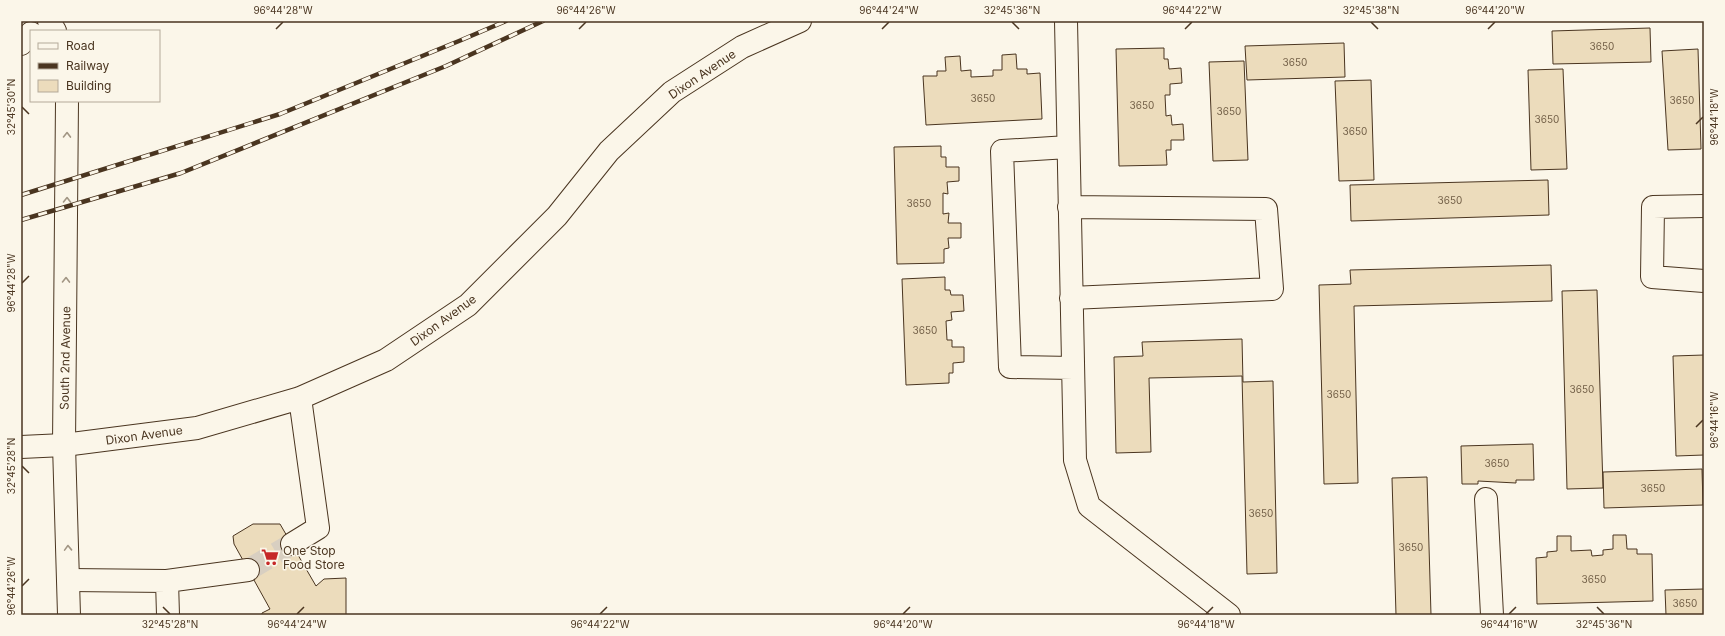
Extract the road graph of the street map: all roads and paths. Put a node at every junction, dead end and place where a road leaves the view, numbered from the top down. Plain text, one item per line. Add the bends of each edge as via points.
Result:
1 (41, 21) edge
2 (49, 21) edge
3 (800, 21) edge
4 (1066, 21) edge
5 (34, 30) edge
6 (54, 30) edge
7 (30, 34) edge
8 (21, 44) edge
9 (67, 102) edge
10 (1068, 147) junction
11 (1704, 206) edge
12 (1069, 207) junction
13 (1704, 281) edge
14 (1071, 298) junction
15 (1073, 368) junction
16 (300, 398) junction
17 (64, 445) junction
18 (21, 447) edge
19 (1486, 500) dead end
20 (292, 544) tunnel mouth
21 (248, 570) tunnel mouth
22 (69, 580) junction
23 (167, 581) junction
24 (69, 615) edge
25 (168, 615) edge
26 (1229, 615) edge
27 (1492, 615) edge

1 - 5 street
2 - 6 street
3 - 16 street, Dixon Avenue via 742,47 672,92 609,151 557,216 468,305 386,360
4 - 10 street
7 - 8 street
17 -> 9 street, South 2nd Avenue
10 - 12 street
10 - 15 street via 1002,151 1010,367
11 - 13 street via 1653,207 1652,277
12 - 14 street
12 - 14 street via 1266,209 1272,289
14 - 15 street
15 - 26 street via 1075,460 1089,506
16 - 17 street, Dixon Avenue via 197,428
16 - 20 street via 318,528
17 - 18 street, Dixon Avenue
22 -> 17 street, South 2nd Avenue
19 - 27 street
21 - 23 street
22 - 23 street
22 - 24 street, South 2nd Avenue
23 - 25 street

